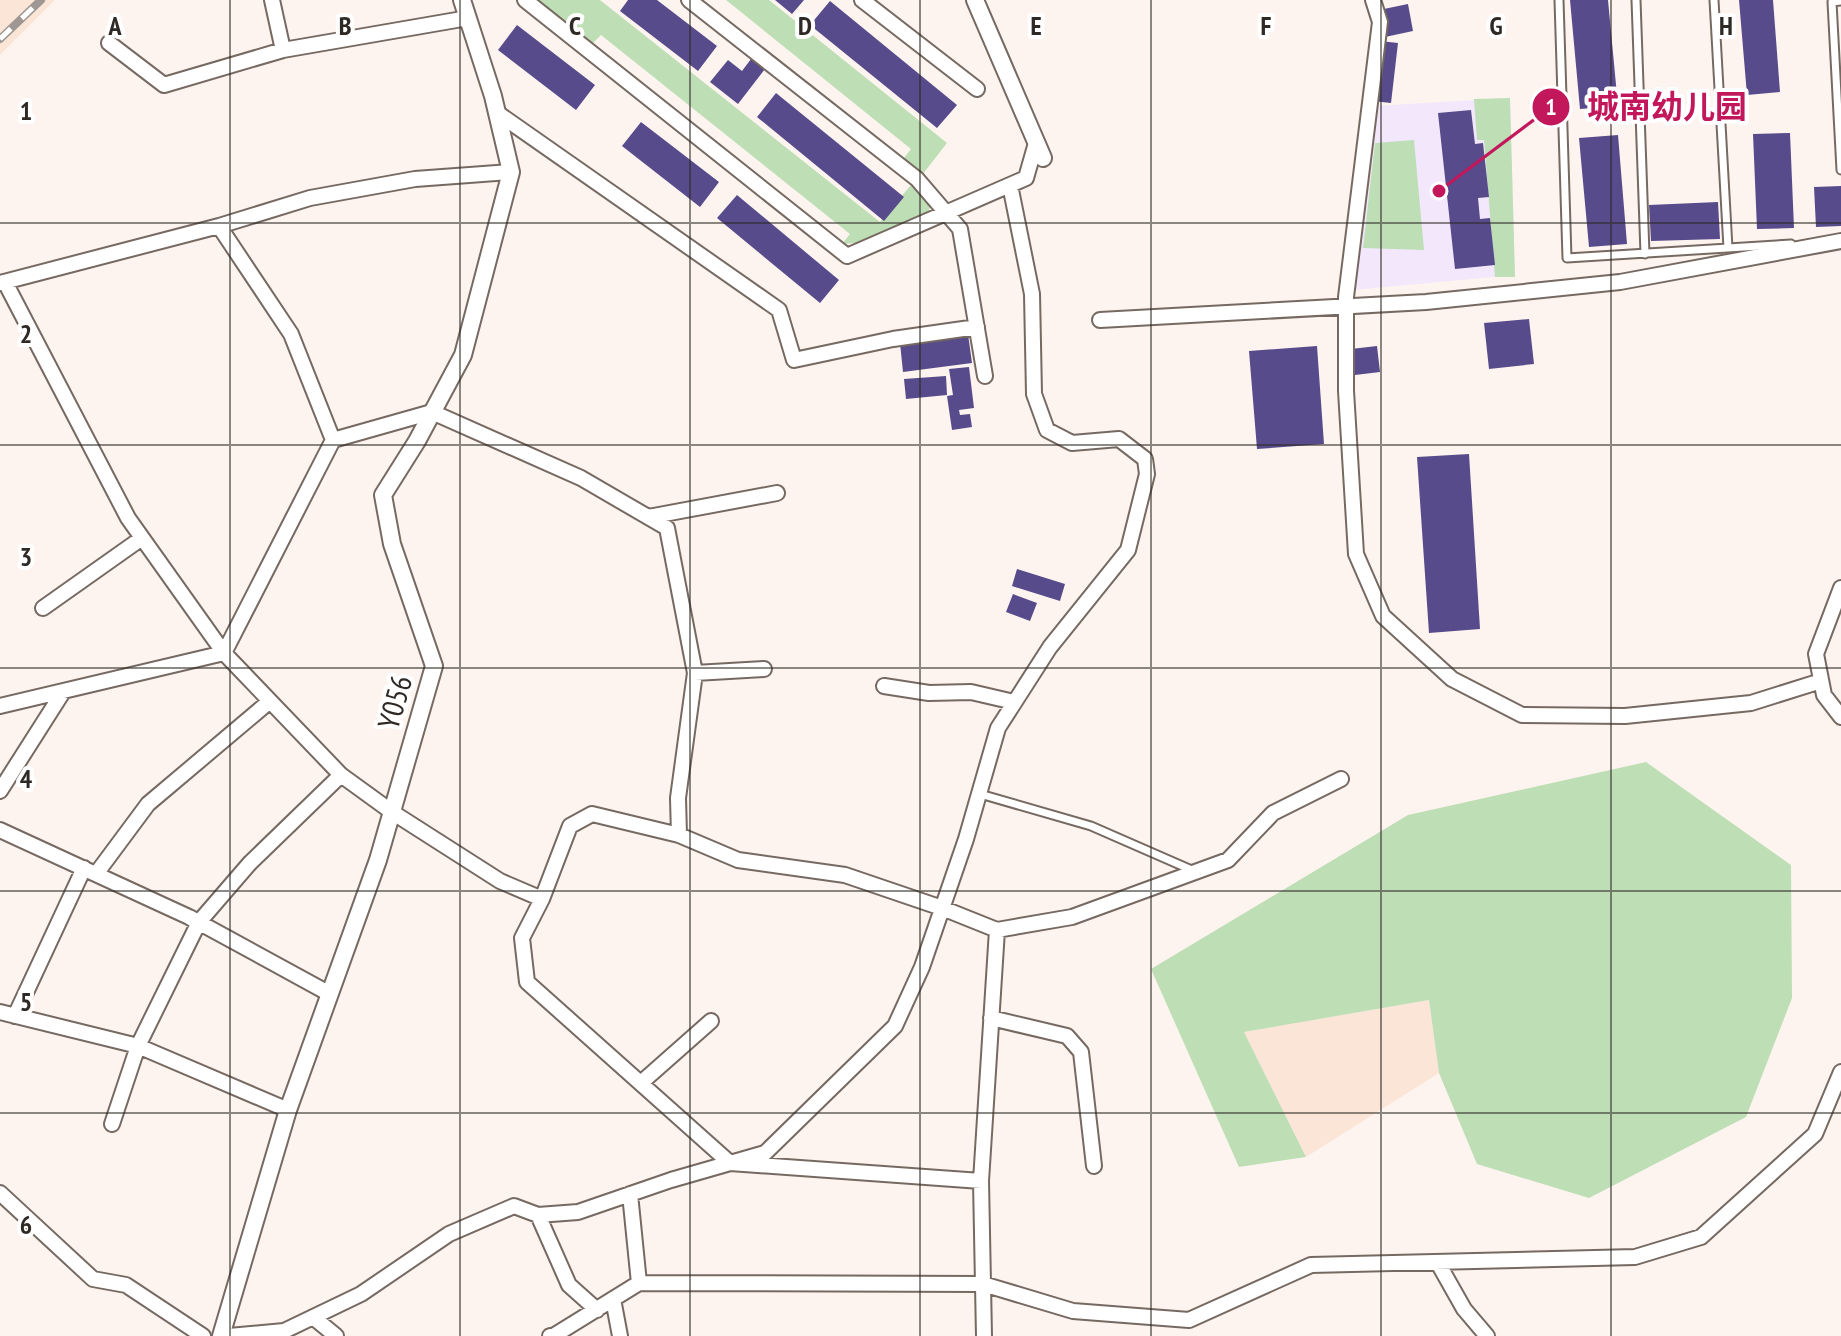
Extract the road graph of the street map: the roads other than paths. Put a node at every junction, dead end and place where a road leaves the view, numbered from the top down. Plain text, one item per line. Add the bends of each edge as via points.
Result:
1 (272, 0) edge
2 (462, 0) edge
3 (525, 0) edge
4 (689, 0) edge
5 (862, 0) edge
6 (975, 0) edge
7 (1373, 0) edge
8 (1559, 0) edge
9 (1636, 0) edge
10 (1714, 0) edge
11 (1841, 1) edge
12 (468, 18) junction
13 (109, 43) dead end
14 (283, 50) junction
15 (977, 89) dead end
16 (496, 112) junction
17 (1039, 151) joint
18 (1841, 170) edge
19 (511, 172) junction
20 (1010, 185) junction
21 (947, 211) junction
22 (219, 226) junction
23 (1841, 241) edge
24 (1728, 248) junction
25 (1645, 254) junction
26 (3, 283) edge
27 (1346, 306) junction
28 (1100, 320) dead end
29 (977, 327) junction
30 (985, 376) dead end
31 (432, 412) junction
32 (333, 440) junction
33 (777, 493) dead end
34 (648, 517) junction
35 (142, 538) junction
36 (1841, 588) edge
37 (43, 608) dead end
38 (224, 653) junction
39 (764, 669) dead end
40 (695, 673) junction
41 (1821, 681) junction
42 (884, 686) dead end
43 (63, 692) junction
44 (270, 701) junction
45 (1014, 702) junction
46 (0, 706) edge
47 (1841, 717) edge
48 (341, 775) junction
49 (1341, 779) dead end
50 (0, 791) edge
51 (979, 793) junction
52 (392, 812) junction
53 (0, 830) edge
54 (679, 835) junction
55 (90, 871) junction
56 (1196, 872) junction
57 (542, 899) junction
58 (942, 908) junction
59 (199, 922) junction
60 (997, 930) junction
61 (330, 994) junction
62 (0, 1012) edge
63 (15, 1016) junction
64 (991, 1018) junction
65 (711, 1021) dead end
66 (138, 1046) junction
67 (1841, 1072) edge
68 (642, 1082) junction
69 (288, 1110) junction
70 (112, 1124) dead end
71 (730, 1163) junction
72 (1094, 1166) dead end
73 (981, 1181) junction
74 (0, 1193) edge
75 (630, 1194) junction
76 (538, 1215) junction
77 (1438, 1263) junction
78 (639, 1283) junction
79 (983, 1284) junction
80 (613, 1299) junction
81 (597, 1310) junction
82 (313, 1317) junction
83 (203, 1336) edge
84 (221, 1336) edge
85 (229, 1336) edge
86 (336, 1336) edge
87 (550, 1336) edge
88 (620, 1336) edge
89 (984, 1336) edge
90 (1487, 1336) edge

1 - 14 street
2 - 12 street, Y056 / Y056
3 - 21 street via 847,256
4 - 21 street via 917,179
5 - 15 street
6 - 17 street
7 - 27 street via 1380,22
8 - 25 lane via 1567,258
9 - 25 lane
10 - 24 lane
11 - 18 lane via 1832,2
12 - 14 street
12 - 16 street, Y056 / Y056
13 - 14 street via 164,85
16 - 19 street, Y056 / Y056
16 - 29 street via 779,310 794,360
17 - 20 street via 1026,178
19 - 22 street via 415,179 310,198
19 - 31 street, Y056 / Y056 via 463,355
20 - 21 street
20 - 45 street via 1032,294 1034,394 1047,430 1072,443 1119,439 1145,459 1147,474 1128,550 1050,647
21 - 29 street via 960,229
22 - 26 street
22 - 32 street via 291,334
23 - 24 lane
23 - 27 street via 1620,282
24 - 25 lane
26 - 35 street
27 - 28 street
27 - 41 street via 1356,554 1383,616 1452,679 1522,715 1596,716 1751,703
29 - 30 street
31 - 32 street
31 - 34 street via 581,478
31 - 52 street, Y056 / Y056 via 383,495 392,544 434,666
32 - 38 street
33 - 34 street
34 - 40 street via 667,528
35 - 37 street
35 - 38 street
36 - 41 street via 1816,654
38 - 43 street
38 - 44 street
39 - 40 street
40 - 54 street via 678,798
41 - 47 street via 1824,695
42 - 45 street via 971,692
43 - 46 street
43 - 50 street
44 - 48 street
44 - 55 street via 148,804
45 - 51 street via 998,728
48 - 52 street
48 - 59 street via 250,863
49 - 56 street via 1273,813 1228,860
51 - 56 lane via 1091,826
51 - 58 street
52 - 57 street via 500,881
52 - 61 street, Y056 / Y056
53 - 55 street
54 - 57 street via 592,814 570,826
54 - 58 street via 738,860 845,875
55 - 59 street
55 - 63 street
56 - 60 street via 1072,917
57 - 68 street via 522,938 527,982
58 - 60 street
58 - 71 street via 895,1026 765,1153
59 - 61 street
59 - 66 street
60 - 64 street
61 - 69 street, Y056 / Y056
62 - 63 street
63 - 66 street
64 - 72 street via 1067,1036 1081,1052
64 - 73 street
65 - 68 street
66 - 69 street
66 - 70 street
67 - 77 street via 1815,1134 1701,1237 1635,1257
68 - 71 street
69 - 84 street, Y056 / Y056
71 - 73 street
71 - 75 street
73 - 79 street
74 - 83 street via 93,1279 126,1285
75 - 76 street via 578,1212
75 - 78 street
76 - 81 street via 569,1285
76 - 82 street via 514,1206 449,1234 361,1294
77 - 79 street via 1311,1265 1189,1320 1073,1311
77 - 90 street via 1464,1309
78 - 79 street
78 - 80 street
79 - 89 street
80 - 81 street
80 - 88 street
81 - 87 street
82 - 85 street via 284,1331
82 - 86 street

